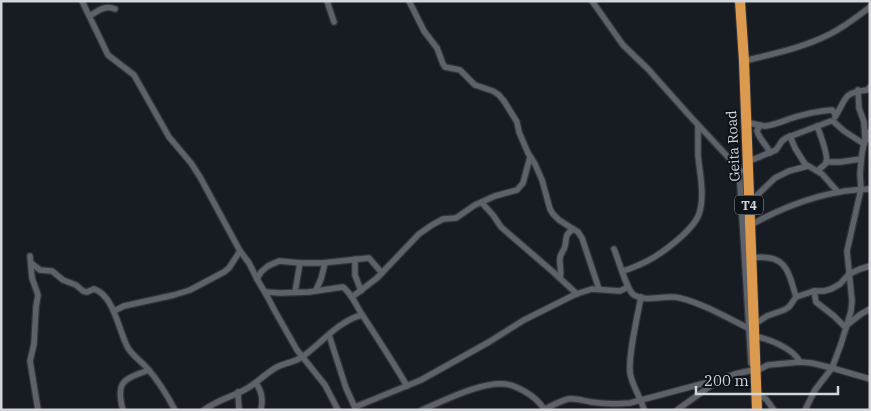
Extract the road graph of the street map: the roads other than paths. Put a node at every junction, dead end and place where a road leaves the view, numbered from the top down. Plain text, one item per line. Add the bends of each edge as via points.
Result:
1 (82, 1) edge
2 (327, 1) edge
3 (409, 1) edge
4 (592, 1) edge
5 (740, 1) edge
6 (870, 7) edge
7 (115, 9) dead end
8 (90, 16) junction
9 (334, 22) dead end
10 (744, 61) junction
11 (870, 87) edge
12 (858, 90) junction
13 (836, 115) junction
14 (832, 121) junction
15 (746, 122) junction
16 (698, 125) junction
17 (760, 125) junction
18 (817, 126) junction
19 (870, 131) edge
20 (790, 136) junction
21 (864, 142) junction
22 (770, 153) junction
23 (530, 157) junction
24 (861, 159) junction
25 (826, 162) junction
26 (743, 165) junction
27 (808, 166) junction
28 (817, 171) junction
29 (861, 189) junction
30 (870, 189) edge
31 (838, 192) junction
32 (482, 203) junction
33 (749, 203) junction
34 (749, 226) junction
35 (573, 229) junction
36 (614, 249) dead end
37 (240, 251) junction
38 (751, 258) junction
39 (355, 259) junction
40 (300, 263) junction
41 (326, 263) junction
42 (870, 266) edge
43 (623, 271) junction
44 (382, 273) junction
45 (849, 274) junction
46 (560, 278) junction
47 (257, 279) junction
48 (628, 287) junction
49 (599, 289) junction
50 (316, 290) junction
51 (361, 291) junction
52 (814, 291) junction
53 (266, 292) junction
54 (296, 292) junction
55 (577, 294) junction
56 (796, 296) junction
57 (352, 297) junction
58 (641, 297) junction
59 (870, 309) edge
60 (114, 311) junction
61 (362, 315) junction
62 (846, 327) junction
63 (752, 329) junction
64 (329, 335) junction
65 (302, 357) junction
66 (800, 362) junction
67 (832, 368) junction
68 (149, 370) junction
69 (754, 370) junction
70 (720, 378) junction
71 (870, 379) edge
72 (256, 383) junction
73 (407, 386) junction
74 (238, 392) junction
75 (756, 394) junction
76 (641, 400) junction
77 (355, 409) edge
78 (38, 410) edge
79 (123, 410) edge
80 (175, 410) edge
81 (204, 410) edge
82 (239, 410) edge
83 (261, 410) edge
84 (338, 410) edge
85 (422, 410) edge
86 (543, 410) edge
87 (644, 410) edge
88 (677, 410) edge
89 (752, 410) edge
90 (757, 410) edge
91 (774, 410) edge
92 (805, 410) edge

1 - 8 street
2 - 9 street
3 - 23 street via 445,67 460,70 475,85 493,91 504,101 517,122
4 - 16 street via 622,45
5 - 10 highway, Geita Road / T4
6 - 10 street via 830,35
7 - 8 street via 104,8
8 - 37 street via 105,50 134,75 169,137 200,177
10 - 15 highway, Geita Road / T4
11 - 12 street
12 - 13 street via 848,94
12 - 21 street
13 - 14 street
13 - 17 street via 832,110
14 - 18 street
14 - 21 street
15 - 17 street
15 - 26 highway, Geita Road / T4
16 - 26 street
16 - 43 street via 699,214 688,230 657,256
17 - 22 street via 758,134
18 - 20 street
18 - 25 street
19 - 21 street
20 - 22 street
20 - 27 street via 799,156
21 - 24 street
22 - 26 street
23 - 32 street via 523,183 517,190
23 - 35 street via 542,180 552,214
24 - 25 street
24 - 29 street
25 - 28 street
26 - 33 highway, Geita Road / T4
26 - 63 street
27 - 28 street
27 - 33 street via 775,178
28 - 31 street
29 - 30 street
29 - 31 street
29 - 45 street via 846,251
31 - 34 street via 781,210
32 - 44 street via 456,218 443,219 419,234
32 - 46 street via 501,226
33 - 34 highway, Geita Road / T4
34 - 38 highway, Geita Road / T4
35 - 46 street via 567,234 560,257
35 - 49 street via 582,238
36 - 43 street
37 - 47 street
37 - 60 street via 224,272 190,290
38 - 56 street via 766,257 784,266
38 - 63 highway, Geita Road / T4
39 - 41 street
39 - 44 street via 370,258
39 - 51 street via 355,275
40 - 41 street
40 - 47 street via 274,262
40 - 54 street
41 - 50 street
42 - 45 street
43 - 48 street
44 - 51 street
45 - 52 street via 832,289
45 - 62 street via 852,301
46 - 55 street
47 - 53 street
48 - 49 street via 620,291
48 - 58 street via 634,295
49 - 55 street
50 - 54 street
50 - 57 street via 343,288
51 - 57 street
52 - 56 street
52 - 62 street via 816,302
53 - 54 street
53 - 65 street
55 - 73 street
56 - 63 street via 784,310 767,316
57 - 61 street
58 - 63 street via 683,299
58 - 76 street via 630,357 630,376
59 - 62 street
60 - 68 street via 129,350
60 - 78 street via 97,290 83,291 52,271 40,270 30,260 38,295 30,361
61 - 64 street
61 - 73 street
62 - 67 street
63 - 66 street via 788,349
63 - 69 highway, Geita Road / T4
64 - 65 street
64 - 77 street
65 - 72 street via 274,369
65 - 84 street via 325,385
66 - 67 street
66 - 69 street via 768,365
67 - 71 street
67 - 92 street
68 - 79 street via 127,378 121,384
68 - 80 street
69 - 70 street
69 - 75 highway, Geita Road / T4
69 - 89 street
70 - 76 street
70 - 88 street
72 - 74 street
72 - 83 street via 263,399
73 - 77 street
74 - 81 street
74 - 82 street
75 - 90 highway, Geita Road / T4
75 - 91 street via 766,399
76 - 86 street via 616,404 569,399
76 - 87 street
85 - 86 street via 467,391 497,384 510,384 536,398

